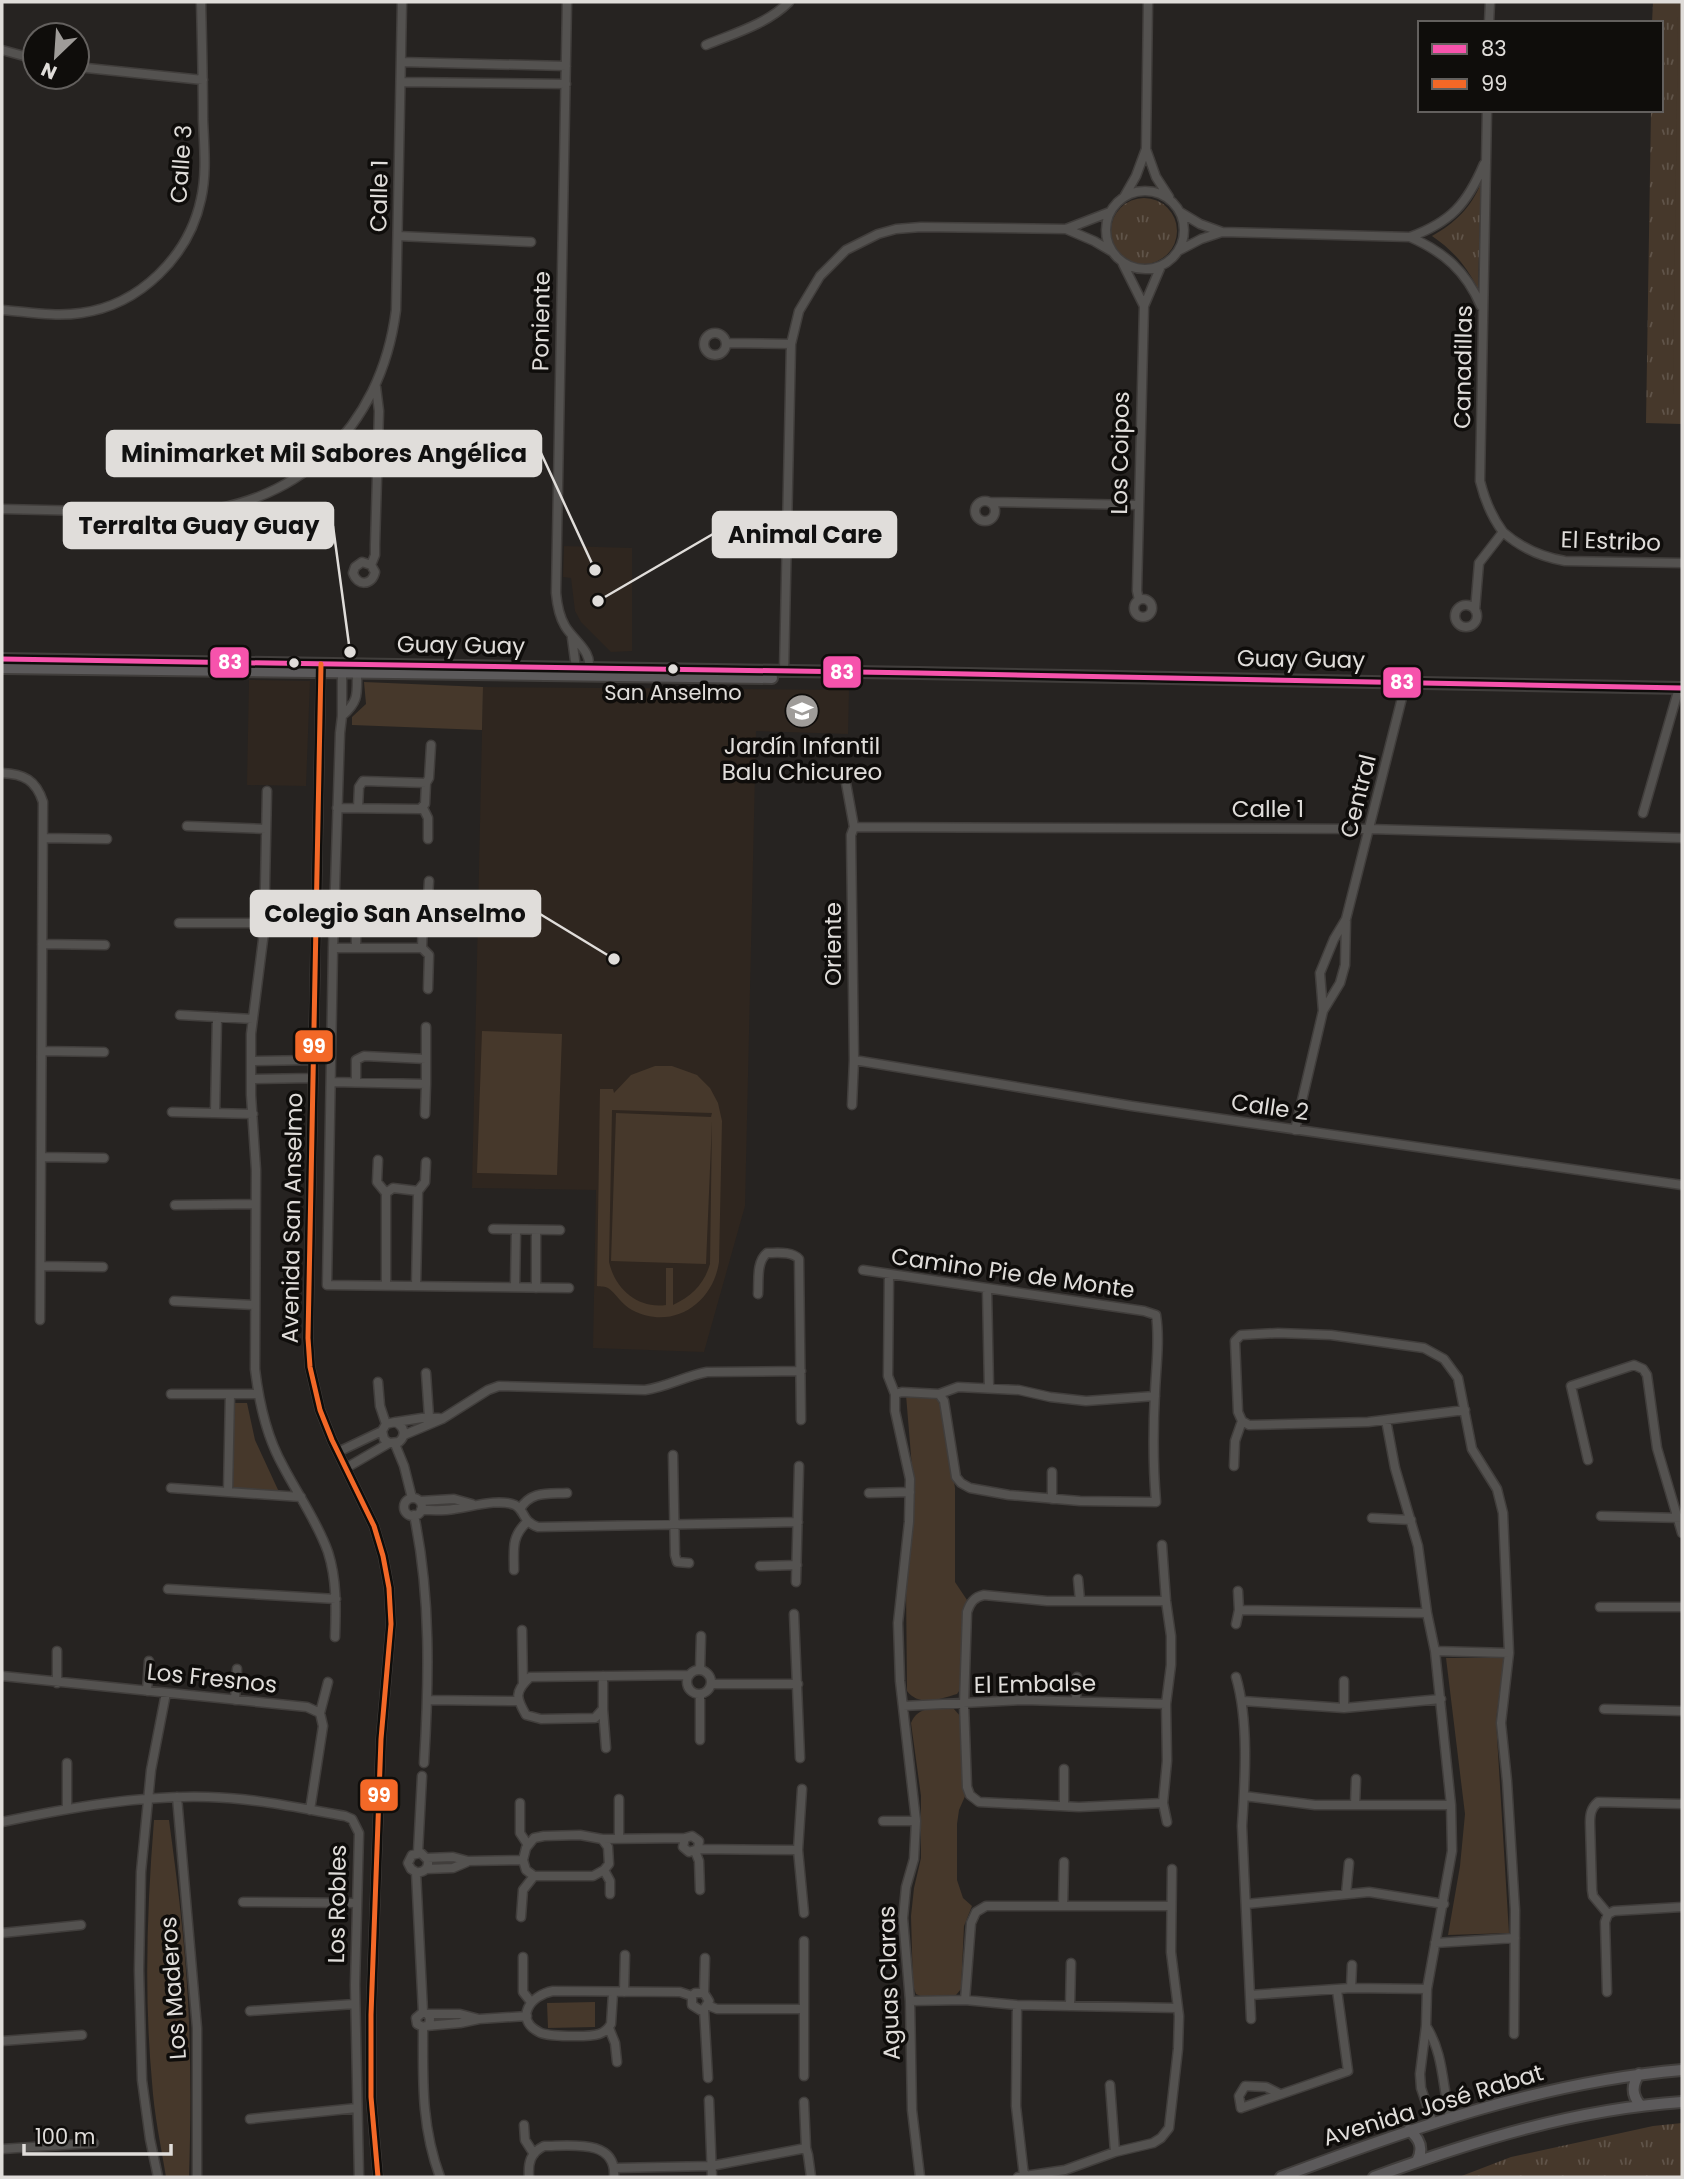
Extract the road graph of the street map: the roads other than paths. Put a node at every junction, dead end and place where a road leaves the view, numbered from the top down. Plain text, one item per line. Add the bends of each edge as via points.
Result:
1 (201, 2) edge
2 (402, 2) edge
3 (568, 2) edge
4 (789, 2) edge
5 (1148, 2) edge
6 (1490, 2) edge
7 (1489, 21) edge
8 (706, 46) dead end
9 (2, 50) edge
10 (21, 55) edge
11 (401, 62) junction
12 (566, 66) junction
13 (91, 68) edge
14 (203, 80) junction
15 (401, 82) junction
16 (566, 84) junction
17 (1487, 112) edge
18 (1146, 149) junction
19 (1486, 159) junction
20 (1124, 197) junction
21 (1172, 202) junction
22 (1110, 212) junction
23 (1180, 212) junction
24 (1066, 229) junction
25 (1222, 232) junction
26 (398, 236) junction
27 (1410, 237) junction
28 (531, 242) dead end
29 (1180, 250) junction
30 (1111, 251) junction
31 (1123, 264) junction
32 (1161, 266) junction
33 (1144, 306) junction
34 (2, 310) edge
35 (1483, 311) junction
36 (726, 343) dead end
37 (791, 344) junction
38 (376, 387) junction
39 (990, 502) dead end
40 (1138, 505) junction
41 (2, 509) edge
42 (1503, 532) junction
43 (1682, 563) edge
44 (371, 565) dead end
45 (1139, 600) dead end
46 (1475, 610) dead end
47 (572, 638) junction
48 (2, 659) edge
49 (250, 663) junction
50 (272, 663) junction
51 (2, 668) edge
52 (321, 668) junction
53 (583, 670) junction
54 (263, 671) junction
55 (504, 671) junction
56 (784, 671) junction
57 (342, 673) junction
58 (358, 673) junction
59 (719, 673) junction
60 (919, 673) junction
61 (1406, 682) junction
62 (1680, 688) edge
63 (342, 716) junction
64 (431, 745) dead end
65 (2, 773) edge
66 (426, 783) junction
67 (846, 783) dead end
68 (268, 792) dead end
69 (337, 808) junction
70 (358, 808) junction
71 (423, 808) junction
72 (1643, 813) dead end
73 (187, 826) dead end
74 (854, 827) junction
75 (266, 829) junction
76 (1369, 829) junction
77 (43, 838) junction
78 (1682, 838) edge
79 (107, 839) dead end
80 (428, 839) dead end
81 (429, 881) dead end
82 (423, 919) junction
83 (1346, 919) junction
84 (179, 923) dead end
85 (264, 923) junction
86 (43, 944) junction
87 (105, 945) dead end
88 (356, 947) junction
89 (333, 948) junction
90 (422, 948) junction
91 (428, 989) dead end
92 (1323, 1011) junction
93 (180, 1015) dead end
94 (217, 1017) junction
95 (253, 1019) junction
96 (426, 1027) dead end
97 (42, 1051) junction
98 (104, 1052) dead end
99 (426, 1059) junction
100 (313, 1060) junction
101 (854, 1060) junction
102 (251, 1061) junction
103 (313, 1078) junction
104 (251, 1079) junction
105 (332, 1083) junction
106 (356, 1083) junction
107 (426, 1084) junction
108 (852, 1105) dead end
109 (172, 1112) dead end
110 (215, 1113) junction
111 (253, 1114) junction
112 (425, 1114) dead end
113 (1295, 1130) junction
114 (41, 1157) junction
115 (104, 1158) dead end
116 (377, 1160) dead end
117 (426, 1162) dead end
118 (1682, 1185) edge
119 (418, 1191) junction
120 (386, 1193) junction
121 (255, 1204) junction
122 (175, 1205) dead end
123 (493, 1229) dead end
124 (516, 1230) junction
125 (537, 1230) junction
126 (560, 1230) dead end
127 (41, 1266) junction
128 (103, 1267) dead end
129 (863, 1270) dead end
130 (888, 1274) junction
131 (386, 1285) junction
132 (416, 1286) junction
133 (515, 1287) junction
134 (536, 1288) junction
135 (569, 1288) dead end
136 (987, 1289) junction
137 (758, 1294) dead end
138 (174, 1301) dead end
139 (254, 1305) junction
140 (40, 1320) dead end
141 (801, 1371) junction
142 (426, 1373) dead end
143 (379, 1382) dead end
144 (989, 1388) junction
145 (171, 1394) dead end
146 (230, 1394) junction
147 (258, 1394) junction
148 (895, 1394) junction
149 (939, 1394) junction
150 (1155, 1396) junction
151 (1465, 1410) junction
152 (429, 1417) junction
153 (442, 1419) junction
154 (801, 1420) dead end
155 (1386, 1420) junction
156 (1242, 1421) junction
157 (388, 1425) junction
158 (404, 1435) junction
159 (392, 1443) junction
160 (338, 1452) junction
161 (673, 1455) dead end
162 (1588, 1460) dead end
163 (799, 1466) dead end
164 (1234, 1466) dead end
165 (346, 1468) junction
166 (1052, 1472) dead end
167 (171, 1488) dead end
168 (228, 1492) junction
169 (910, 1492) junction
170 (567, 1493) dead end
171 (869, 1493) dead end
172 (301, 1497) junction
173 (1052, 1499) junction
174 (417, 1506) junction
175 (520, 1509) junction
176 (1601, 1516) dead end
177 (1372, 1518) dead end
178 (1680, 1518) edge
179 (1411, 1520) junction
180 (527, 1522) junction
181 (797, 1522) junction
182 (675, 1524) junction
183 (1682, 1533) edge
184 (1162, 1545) dead end
185 (689, 1563) dead end
186 (797, 1565) junction
187 (760, 1566) dead end
188 (514, 1570) dead end
189 (1079, 1579) dead end
190 (796, 1582) dead end
191 (168, 1590) dead end
192 (1238, 1591) dead end
193 (336, 1599) junction
194 (1080, 1601) junction
195 (1166, 1601) junction
196 (1600, 1607) dead end
197 (1682, 1607) edge
198 (1239, 1610) junction
199 (1427, 1613) junction
200 (794, 1615) dead end
201 (1236, 1625) dead end
202 (522, 1630) dead end
203 (701, 1636) dead end
204 (335, 1637) dead end
205 (57, 1651) dead end
206 (1436, 1651) junction
207 (1509, 1653) junction
208 (149, 1661) dead end
209 (237, 1669) dead end
210 (700, 1670) junction
211 (689, 1675) junction
212 (2, 1676) edge
213 (603, 1676) junction
214 (1077, 1677) dead end
215 (1236, 1677) dead end
216 (1344, 1681) dead end
217 (328, 1682) dead end
218 (57, 1683) junction
219 (523, 1683) junction
220 (712, 1684) junction
221 (798, 1684) junction
222 (147, 1691) junction
223 (166, 1693) junction
224 (700, 1694) junction
225 (1441, 1699) junction
226 (236, 1700) junction
227 (428, 1700) junction
228 (517, 1701) junction
229 (1076, 1701) junction
230 (1243, 1701) junction
231 (964, 1704) junction
232 (1166, 1704) junction
233 (903, 1706) junction
234 (1344, 1708) junction
235 (603, 1709) junction
236 (1604, 1709) dead end
237 (1682, 1711) edge
238 (320, 1713) junction
239 (700, 1740) dead end
240 (606, 1748) dead end
241 (800, 1758) dead end
242 (68, 1763) dead end
243 (424, 1763) dead end
244 (1063, 1769) dead end
245 (422, 1776) dead end
246 (1356, 1779) dead end
247 (803, 1788) dead end
248 (1244, 1796) junction
249 (177, 1797) junction
250 (619, 1799) dead end
251 (148, 1800) junction
252 (520, 1803) dead end
253 (1163, 1803) junction
254 (1682, 1804) edge
255 (1355, 1805) junction
256 (1451, 1805) junction
257 (1064, 1806) junction
258 (67, 1808) junction
259 (310, 1810) junction
260 (883, 1821) dead end
261 (916, 1821) junction
262 (2, 1822) edge
263 (1167, 1822) dead end
264 (619, 1838) junction
265 (602, 1839) junction
266 (528, 1845) junction
267 (697, 1850) junction
268 (798, 1850) junction
269 (418, 1852) junction
270 (427, 1858) junction
271 (523, 1860) junction
272 (468, 1861) junction
273 (1064, 1862) dead end
274 (1349, 1863) dead end
275 (426, 1869) junction
276 (1172, 1869) dead end
277 (604, 1870) junction
278 (416, 1872) junction
279 (534, 1876) junction
280 (700, 1890) dead end
281 (611, 1894) dead end
282 (1346, 1894) junction
283 (243, 1902) dead end
284 (357, 1903) junction
285 (1246, 1904) junction
286 (1444, 1904) junction
287 (1063, 1906) junction
288 (1171, 1906) junction
289 (1682, 1907) edge
290 (804, 1913) dead end
291 (1608, 1914) junction
292 (521, 1917) dead end
293 (81, 1925) dead end
294 (2, 1933) edge
295 (1515, 1938) junction
296 (804, 1941) dead end
297 (1435, 1943) junction
298 (625, 1955) dead end
299 (523, 1957) dead end
300 (705, 1958) dead end
301 (1071, 1963) dead end
302 (1352, 1965) dead end
303 (1351, 1988) junction
304 (1427, 1989) junction
305 (1338, 1990) junction
306 (624, 1992) junction
307 (1607, 1992) dead end
308 (612, 1993) junction
309 (704, 1993) junction
310 (1250, 1995) junction
311 (692, 1996) junction
312 (965, 2000) junction
313 (910, 2001) junction
314 (531, 2002) junction
315 (355, 2004) junction
316 (1017, 2005) junction
317 (1070, 2006) junction
318 (706, 2007) junction
319 (1178, 2008) junction
320 (803, 2009) junction
321 (250, 2011) dead end
322 (425, 2013) junction
323 (527, 2017) junction
324 (479, 2019) junction
325 (1251, 2020) dead end
326 (1426, 2026) junction
327 (425, 2027) junction
328 (609, 2028) junction
329 (1514, 2034) dead end
330 (82, 2035) dead end
331 (2, 2041) edge
332 (617, 2062) dead end
333 (1682, 2070) edge
334 (1639, 2074) junction
335 (804, 2076) dead end
336 (708, 2078) dead end
337 (1110, 2085) dead end
338 (1280, 2094) junction
339 (709, 2100) dead end
340 (804, 2102) dead end
341 (1682, 2102) edge
342 (1641, 2106) junction
343 (357, 2109) junction
344 (1450, 2117) junction
345 (250, 2119) dead end
346 (1433, 2123) junction
347 (524, 2125) dead end
348 (1409, 2130) junction
349 (94, 2143) dead end
350 (806, 2148) junction
351 (2, 2149) edge
352 (1115, 2152) junction
353 (534, 2154) junction
354 (1417, 2161) junction
355 (711, 2166) junction
356 (615, 2172) edge
357 (158, 2177) edge
358 (197, 2177) edge
359 (359, 2177) edge
360 (378, 2177) edge
361 (440, 2177) edge
362 (529, 2177) edge
363 (712, 2177) edge
364 (811, 2177) edge
365 (920, 2177) edge
366 (1021, 2177) edge
367 (1281, 2177) edge
368 (1374, 2177) edge

1 - 14 street, Calle 3
2 - 11 street, Calle 1
3 - 12 street, Poniente
4 - 8 street via 767,19
5 - 18 street
6 - 7 street
9 - 10 street
11 - 12 street
11 - 15 street, Calle 1
12 - 16 street, Poniente
13 - 14 street
14 - 34 street, Calle 3 via 203,191 190,232 165,268 142,289 99,310 61,315
15 - 16 street
15 - 26 street, Calle 1
16 - 47 street, Poniente via 555,583 560,617
17 - 19 street, Canadillas
18 - 20 street
18 - 21 street
19 - 27 street via 1461,207 1441,223
19 - 35 street, Canadillas
20 - 21 street via 1149,191
20 - 22 street
21 - 23 street
22 - 24 street
22 - 30 street via 1105,230
23 - 25 street
23 - 29 street via 1184,231
24 - 30 street
24 - 37 street via 909,227 867,238 846,250 820,276 799,311
25 - 27 street
25 - 29 street
26 - 28 street
26 - 38 street, Calle 1 via 395,324
27 - 35 street via 1455,264
29 - 32 street
30 - 31 street
31 - 32 street via 1142,270
31 - 33 street, Los Coipos
32 - 33 street, Los Coipos
33 - 40 street, Los Coipos
35 - 42 street, Canadillas via 1480,481 1485,503
36 - 37 street
37 - 56 street
38 - 41 street, Calle 1 via 349,430 320,460 285,485 244,503 175,513
38 - 44 street, Calle 1 via 375,555
39 - 40 street
40 - 45 street, Los Coipos
42 - 43 street, El Estribo via 1515,543 1550,559
42 - 46 street via 1479,562
47 - 53 street, Poniente
47 - 53 street, Poniente via 585,650
48 - 49 street, Guay Guay
49 - 50 street, Guay Guay
49 - 54 street
50 - 52 street, Guay Guay
50 - 54 street
51 - 54 street, Guay Guay
52 - 54 street, Guay Guay
52 - 55 street, Guay Guay
52 - 57 street, Guay Guay
52 - 100 street, Avenida San Anselmo
53 - 55 street, Guay Guay
53 - 59 street, Guay Guay
55 - 58 street, Guay Guay
56 - 59 street, Guay Guay
56 - 60 street, Guay Guay
57 - 58 street, Guay Guay
57 - 63 street
58 - 63 street via 357,699
59 - 60 street, Guay Guay via 867,679
60 - 61 street, Guay Guay
61 - 62 street, Guay Guay
61 - 76 street, Central
62 - 72 street
63 - 69 street
64 - 66 street
65 - 77 street via 22,776 37,789 43,802
66 - 70 street via 363,781
66 - 71 street
67 - 74 street, Oriente
68 - 75 street
69 - 70 street
69 - 89 street
70 - 71 street
71 - 80 street
73 - 75 street
74 - 76 street, Calle 1
74 - 101 street, Oriente
75 - 85 street
76 - 78 street, Calle 1
76 - 83 street, Central
77 - 79 street
77 - 86 street
81 - 82 street via 428,914
82 - 88 street via 362,918 356,925
82 - 90 street
83 - 92 street, Central via 1345,965
83 - 92 street, Central via 1320,973
84 - 85 street
85 - 95 street
86 - 87 street
86 - 97 street
88 - 89 street
88 - 90 street
89 - 105 street
90 - 91 street via 429,955
92 - 113 street, Central
93 - 94 street
94 - 95 street
94 - 110 street
95 - 102 street
96 - 99 street
97 - 98 street
97 - 114 street
99 - 106 street via 363,1056 355,1060
99 - 107 street
100 - 102 street
100 - 103 street, Avenida San Anselmo
101 - 108 street, Oriente
101 - 113 street, Calle 2
102 - 104 street
103 - 104 street
103 - 160 street, Avenida San Anselmo via 309,1352 316,1396
104 - 111 street
105 - 106 street
105 - 131 street via 327,1285
106 - 107 street
107 - 112 street
109 - 110 street
110 - 111 street
111 - 121 street
113 - 118 street, Calle 2
114 - 115 street
114 - 127 street
116 - 120 street via 377,1182
117 - 119 street via 425,1182
119 - 120 street via 393,1188
119 - 132 street
120 - 131 street
121 - 122 street
121 - 139 street
123 - 124 street
124 - 125 street
124 - 133 street
125 - 126 street
125 - 134 street
127 - 128 street
127 - 140 street
129 - 130 street, Camino Pie de Monte
130 - 136 street, Camino Pie de Monte
130 - 148 street, Aguas Claras via 888,1373
131 - 132 street
132 - 133 street
133 - 134 street
134 - 135 street
136 - 144 street
136 - 150 street, Camino Pie de Monte via 1156,1315
137 - 141 street via 764,1254 798,1256
138 - 139 street
139 - 147 street
141 - 153 street via 707,1372 645,1390 499,1386
141 - 154 street
142 - 152 street
143 - 157 street via 380,1406
144 - 149 street via 958,1387
144 - 150 street via 1086,1401
145 - 146 street
146 - 147 street
146 - 168 street
147 - 172 street via 272,1443
148 - 149 street
148 - 169 street, Aguas Claras
149 - 173 street via 961,1483
150 - 173 street via 1156,1502
151 - 155 street
151 - 156 street via 1454,1371 1424,1348 1331,1335 1244,1334 1235,1344
151 - 207 street via 1472,1449 1502,1505
152 - 153 street
152 - 157 street
153 - 158 street
155 - 156 street via 1253,1426
155 - 179 street
156 - 164 street
157 - 158 street via 402,1426
157 - 159 street via 384,1439
157 - 160 street
158 - 159 street
159 - 165 street
159 - 174 street
160 - 165 street, Avenida San Anselmo
161 - 182 street
162 - 178 street via 1571,1386 1634,1365 1640,1367 1647,1375 1657,1448
163 - 181 street
165 - 360 street, Avenida San Anselmo via 380,1543 390,1606 371,2015 371,2097
166 - 173 street
167 - 168 street
168 - 172 street
169 - 171 street
169 - 233 street, Aguas Claras via 898,1623
170 - 175 street via 536,1494
172 - 193 street via 328,1553
174 - 175 street via 454,1510 472,1504 507,1503
174 - 227 street
175 - 180 street
176 - 178 street
177 - 179 street
178 - 183 street
179 - 199 street
180 - 182 street via 538,1527
180 - 188 street via 515,1537
181 - 182 street
181 - 186 street
182 - 185 street via 677,1562
184 - 195 street
186 - 187 street
186 - 190 street
189 - 194 street
191 - 193 street
192 - 198 street
193 - 204 street
194 - 195 street
194 - 231 street via 984,1595 974,1599 967,1612
195 - 232 street via 1171,1636
196 - 197 street
198 - 199 street
198 - 201 street
199 - 206 street
200 - 221 street
202 - 219 street
203 - 210 street
205 - 218 street
206 - 207 street
206 - 225 street
207 - 295 street via 1501,1724
208 - 222 street
209 - 226 street
210 - 211 street
210 - 220 street via 710,1676
211 - 213 street
211 - 224 street via 687,1686
212 - 218 street, Los Fresnos
213 - 219 street via 530,1677
213 - 235 street
214 - 229 street
215 - 230 street
216 - 234 street
217 - 238 street
218 - 222 street, Los Fresnos
219 - 228 street
220 - 221 street
220 - 224 street
221 - 241 street
222 - 223 street, Los Fresnos
223 - 226 street, Los Fresnos
223 - 251 street, Los Maderos
224 - 239 street
225 - 234 street
225 - 256 street
226 - 238 street, Los Fresnos via 307,1707
227 - 228 street
227 - 243 street
228 - 235 street via 526,1715 541,1719 595,1718
229 - 231 street, El Embalse
229 - 232 street, El Embalse
230 - 234 street
230 - 248 street
231 - 233 street, El Embalse
231 - 257 street via 970,1795 987,1803
232 - 253 street
233 - 261 street, Aguas Claras
235 - 240 street
236 - 237 street
238 - 259 street via 323,1726
242 - 258 street
244 - 257 street
245 - 269 street
246 - 255 street
247 - 268 street
248 - 255 street
248 - 285 street
249 - 251 street, Los Robles
249 - 259 street, Los Robles via 258,1800
249 - 358 street, Los Maderos via 197,2028
250 - 264 street
251 - 258 street, Los Robles
251 - 357 street, Los Maderos via 139,1970 142,2080
252 - 266 street via 520,1833
253 - 257 street
253 - 263 street
254 - 291 street via 1598,1802 1593,1806 1592,1890
255 - 256 street
256 - 286 street via 1452,1851
258 - 262 street, Los Robles
259 - 284 street, Los Robles via 345,1816 356,1825
260 - 261 street
261 - 313 street, Aguas Claras via 903,1918
264 - 265 street
264 - 267 street via 690,1836 699,1841
265 - 266 street via 544,1836
265 - 277 street via 609,1857
266 - 271 street
267 - 268 street
267 - 280 street
268 - 290 street
269 - 270 street
269 - 278 street via 408,1863
270 - 272 street
270 - 275 street
271 - 272 street
271 - 279 street
272 - 275 street via 453,1868
273 - 287 street
274 - 282 street
275 - 278 street
276 - 288 street
277 - 279 street via 593,1876
277 - 281 street
278 - 322 street
279 - 292 street via 523,1889
282 - 285 street
282 - 286 street via 1368,1892
283 - 284 street
284 - 315 street, Los Robles
285 - 310 street
286 - 297 street
287 - 288 street
287 - 312 street via 980,1909 971,1923
288 - 319 street
289 - 291 street
291 - 307 street
293 - 294 street
295 - 297 street
295 - 329 street
296 - 320 street
297 - 304 street
298 - 306 street
299 - 314 street via 523,1992
300 - 309 street
301 - 317 street
302 - 303 street
303 - 304 street
303 - 305 street
304 - 326 street
305 - 310 street
305 - 338 street via 1348,2071
306 - 308 street
306 - 311 street
308 - 314 street via 553,1991
308 - 328 street
309 - 311 street
309 - 318 street
310 - 325 street
311 - 318 street via 695,2008
312 - 313 street
312 - 316 street
313 - 365 street, Aguas Claras via 912,2110
314 - 323 street
315 - 321 street
315 - 343 street, Los Robles
316 - 317 street
316 - 366 street
317 - 319 street
318 - 320 street
318 - 336 street
319 - 352 street via 1169,2128 1153,2143
320 - 335 street
322 - 324 street
322 - 327 street via 417,2015 416,2021
323 - 324 street
323 - 328 street via 535,2030 544,2034 592,2035
324 - 327 street
326 - 344 street via 1436,2041
326 - 346 street via 1421,2088
327 - 361 street via 424,2111
328 - 332 street
330 - 331 street
333 - 334 street, Avenida José Rabat
334 - 342 street via 1633,2090
334 - 344 street, Avenida José Rabat via 1544,2091
337 - 352 street
338 - 338 street via 1241,2108 1239,2096 1245,2086
339 - 355 street
340 - 350 street
341 - 342 street
342 - 354 street via 1552,2122
343 - 345 street
343 - 359 street, Los Robles
344 - 346 street, Avenida José Rabat
346 - 348 street, Avenida José Rabat
347 - 353 street via 525,2140
348 - 354 street via 1420,2143
348 - 367 street, Avenida José Rabat
349 - 351 street
350 - 355 street
350 - 364 street
352 - 366 street via 1065,2170
353 - 356 street via 544,2146 589,2147 609,2157
353 - 362 street via 528,2165
354 - 368 street
355 - 356 street
355 - 363 street

